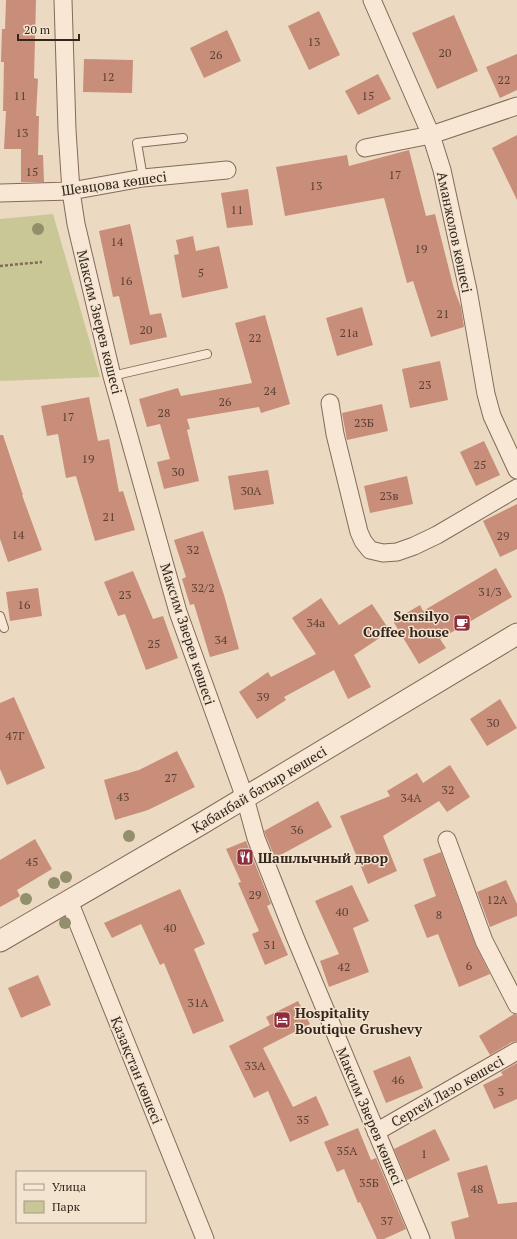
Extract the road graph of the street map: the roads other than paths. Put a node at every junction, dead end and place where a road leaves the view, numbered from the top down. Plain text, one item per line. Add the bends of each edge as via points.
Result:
1 (63, 0) edge
2 (372, 0) edge
3 (517, 106) edge
4 (431, 135) junction
5 (183, 138) dead end
6 (365, 148) dead end
7 (227, 170) dead end
8 (144, 178) junction
9 (71, 191) junction
10 (0, 193) edge
11 (207, 354) dead end
12 (112, 376) junction
13 (330, 403) dead end
14 (517, 470) edge
15 (517, 488) edge
16 (0, 616) edge
17 (4, 628) dead end
18 (517, 634) edge
19 (245, 798) junction
20 (447, 840) dead end
21 (69, 901) junction
22 (0, 941) edge
23 (517, 1005) edge
24 (517, 1051) edge
25 (376, 1132) junction
26 (205, 1239) edge
27 (421, 1239) edge

1 - 9 street, Максим Зверев көшесі
2 - 4 street, Аманжолов көшесі
3 - 4 street
4 - 6 street
4 - 14 street, Аманжолов көшесі via 442,170 466,283 486,394 492,416
5 - 8 lane via 137,143
7 - 8 street, Шевцова көшесі
8 - 9 street, Шевцова көшесі
9 - 10 street, Шевцова көшесі
9 - 12 street, Максим Зверев көшесі via 76,224
11 - 12 lane
12 - 19 street, Максим Зверев көшесі via 178,612
13 - 15 street via 359,532 370,550 397,552 414,546
16 - 17 lane
18 - 19 street, Қабанбай батыр көшесі
19 - 21 street, Қабанбай батыр көшесі
19 - 25 street, Максим Зверев көшесі via 256,838
20 - 23 street via 484,941
21 - 22 street, Қабанбай батыр көшесі
21 - 26 street, Қазақстан көшесі
24 - 25 street, Сергей Лазо көшесі
25 - 27 street, Максим Зверев көшесі

